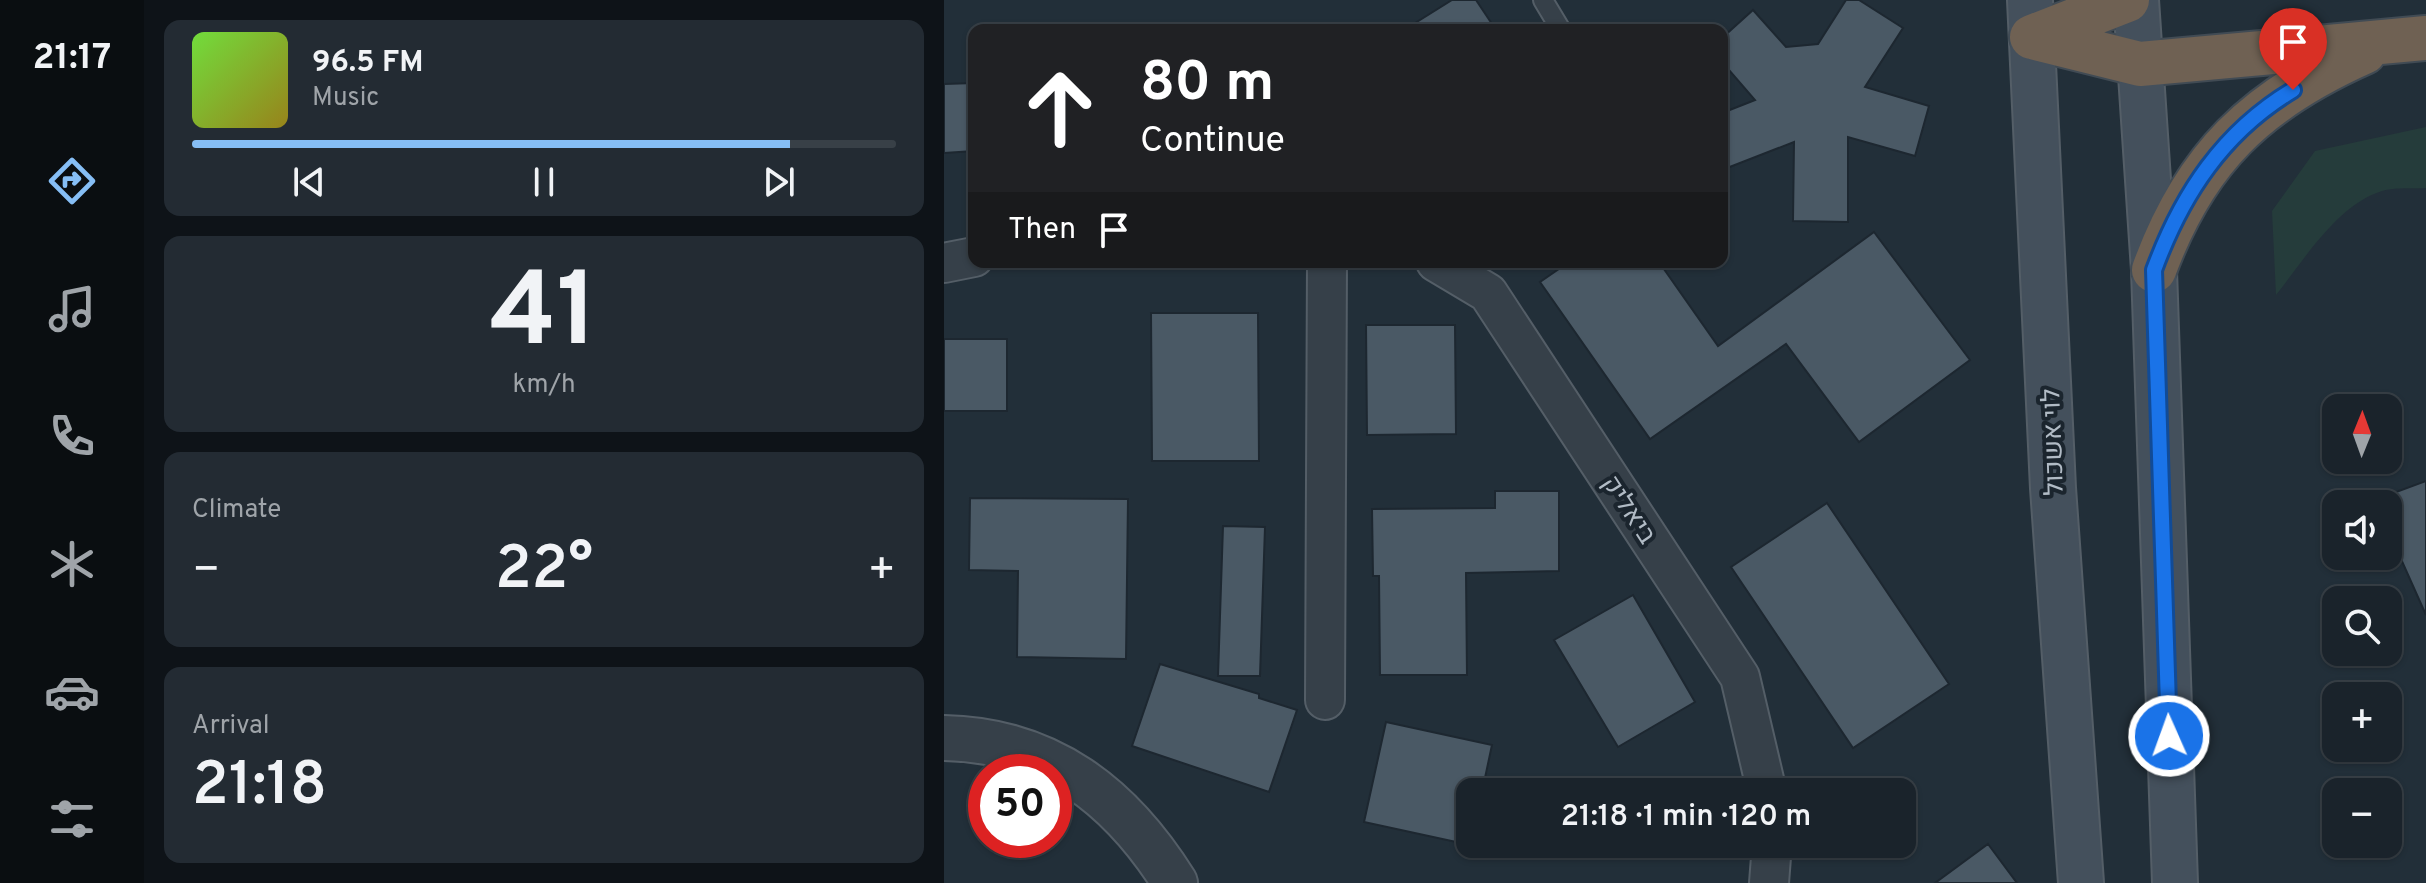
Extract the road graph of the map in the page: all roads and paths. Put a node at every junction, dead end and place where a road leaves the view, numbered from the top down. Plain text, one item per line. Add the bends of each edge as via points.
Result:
1 (1543, 0) edge
2 (2127, 0) edge
3 (2136, 0) edge
4 (2031, 19) edge
5 (1557, 24) edge
6 (2406, 40) edge
7 (2140, 64) junction
8 (968, 258) edge
9 (944, 263) edge
10 (1327, 268) edge
11 (1450, 268) edge
12 (2154, 270) junction
13 (1325, 700) dead end
14 (944, 738) edge
15 (1764, 778) edge
16 (1771, 858) edge
17 (2181, 873) edge
18 (1175, 883) edge
19 (1769, 883) edge
20 (2081, 883) edge

1 - 5 lane
2 - 4 highway
3 - 7 main road
4 - 7 highway
4 - 20 main road, לוי אשכול via 2053,488
6 - 7 highway
6 - 12 highway via 2346,59 2280,98 2218,151 2186,195
7 - 12 main road
8 - 9 street
10 - 13 street
11 - 15 street, ביאליק via 1488,293 1740,677
12 - 17 main road
14 - 18 street via 1005,746 1057,764 1132,821
16 - 19 street

